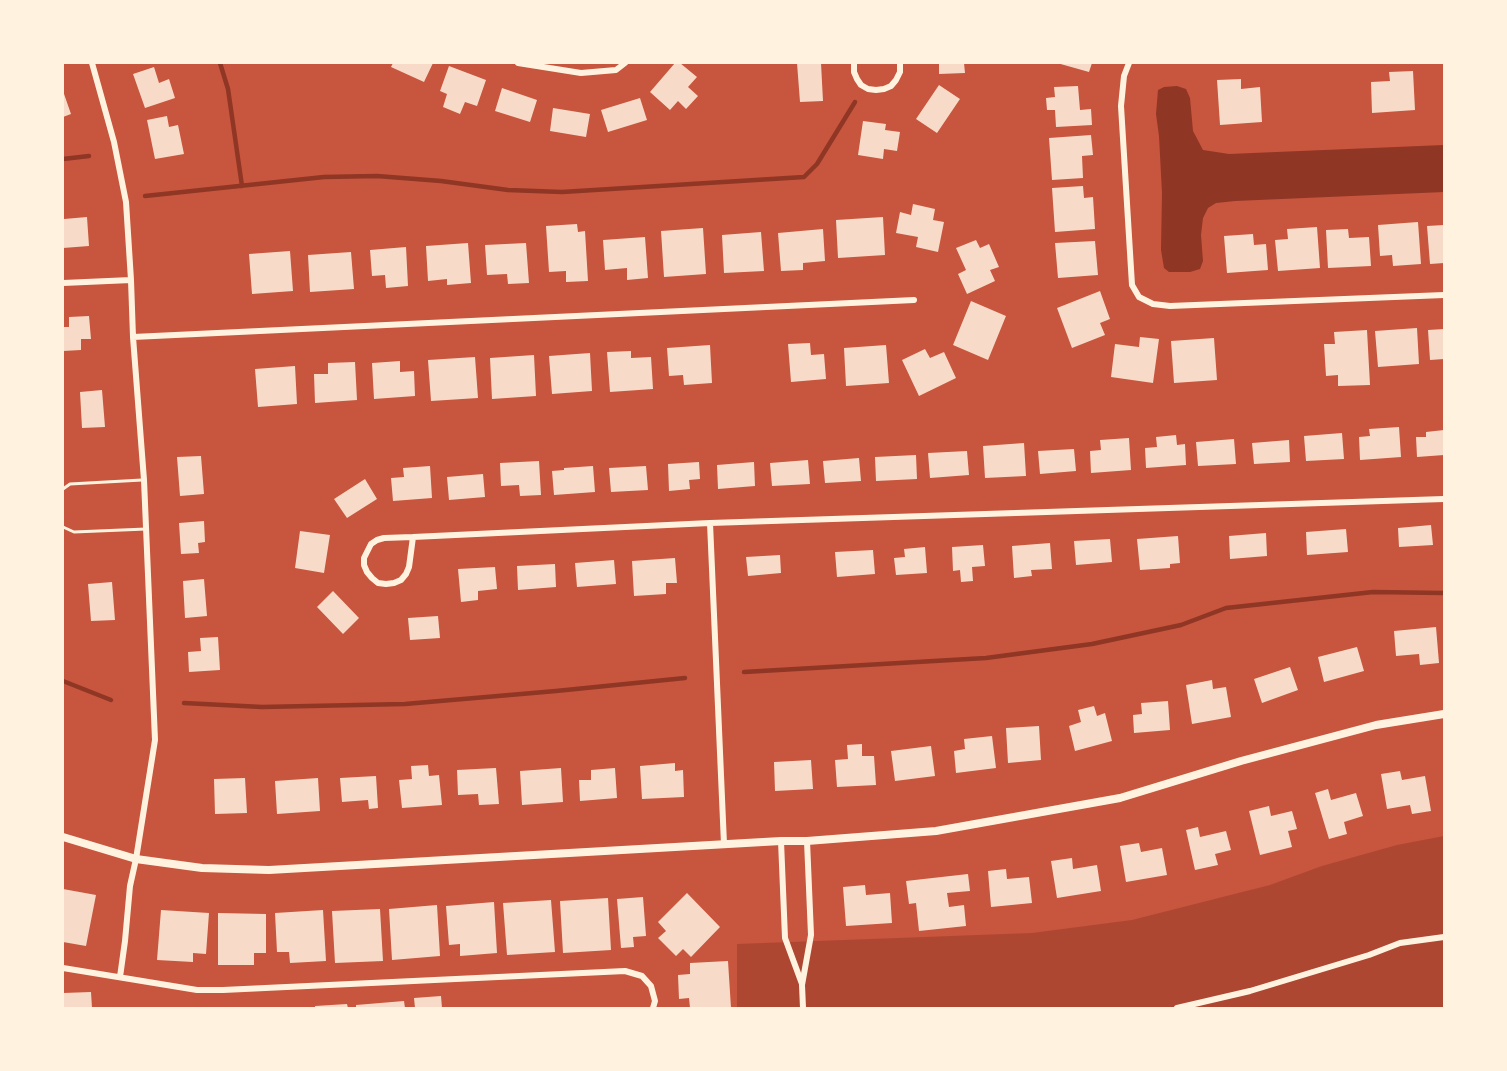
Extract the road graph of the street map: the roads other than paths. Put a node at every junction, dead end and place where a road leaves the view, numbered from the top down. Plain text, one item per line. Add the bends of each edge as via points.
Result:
1 (92, 63) edge
2 (518, 63) edge
3 (625, 63) edge
4 (854, 63) edge
5 (900, 63) edge
6 (1129, 63) edge
7 (131, 280) junction
8 (63, 283) edge
9 (1444, 295) edge
10 (914, 300) dead end
11 (133, 337) junction
12 (144, 480) junction
13 (63, 489) edge
14 (1444, 499) edge
15 (710, 523) junction
16 (63, 527) edge
17 (146, 529) junction
18 (412, 537) junction
19 (1444, 714) edge
20 (63, 837) edge
21 (781, 841) junction
22 (807, 841) junction
23 (724, 844) junction
24 (136, 859) junction
25 (1444, 937) edge
26 (63, 968) edge
27 (120, 977) junction
28 (802, 986) junction
29 (653, 1008) edge
30 (804, 1008) edge
31 (1177, 1008) edge

1 - 7 street via 126,202
2 - 3 street via 581,73 616,70
4 - 5 street via 861,85 876,90 891,86 900,72
6 - 9 street via 1121,106 1132,285 1139,297 1170,306
7 - 8 street
7 - 11 street
10 - 11 street
11 - 12 street
12 - 13 lane via 70,484
12 - 17 street
14 - 15 street
15 - 18 street
15 - 23 street
16 - 17 lane via 74,532
17 - 24 street via 155,740
18 - 18 street via 384,538 371,544 364,565 372,578 386,584 406,574
19 - 22 street via 1376,725 1120,798 936,831
20 - 24 street
21 - 22 street
21 - 23 street
21 - 28 street via 785,939
22 - 28 street via 811,935
23 - 24 street via 269,870 202,868
24 - 27 street
25 - 31 street via 1400,943 1250,991
26 - 27 street
27 - 29 street via 197,990 223,990 626,971 642,976 651,986
28 - 30 street

